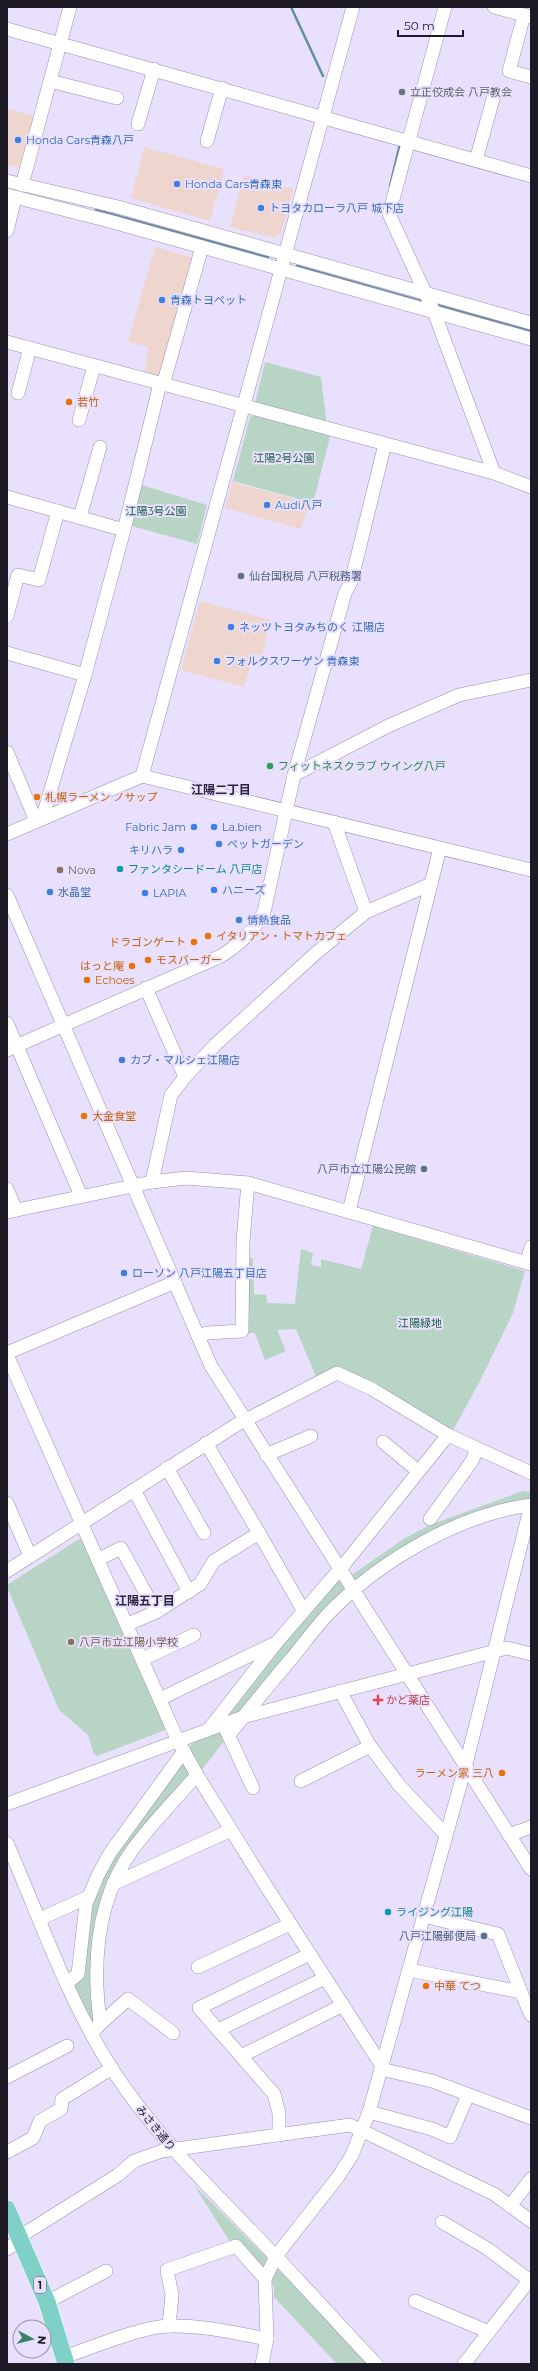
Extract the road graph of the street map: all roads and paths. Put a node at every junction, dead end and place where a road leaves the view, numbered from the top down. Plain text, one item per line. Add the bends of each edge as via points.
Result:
1 (70, 7) edge
2 (353, 7) edge
3 (446, 7) edge
4 (494, 7) edge
5 (528, 16) edge
6 (7, 29) edge
7 (60, 43) junction
8 (154, 69) junction
9 (531, 77) edge
10 (50, 81) junction
11 (222, 88) junction
12 (495, 92) dead end
13 (117, 98) dead end
14 (323, 116) junction
15 (138, 124) dead end
16 (207, 141) dead end
17 (409, 141) junction
18 (476, 160) junction
19 (530, 171) edge
20 (7, 181) edge
21 (22, 185) junction
22 (10, 194) edge
23 (7, 231) edge
24 (202, 247) junction
25 (285, 254) junction
26 (281, 270) junction
27 (426, 293) junction
28 (434, 312) junction
29 (531, 323) edge
30 (531, 339) edge
31 (7, 342) edge
32 (30, 348) junction
33 (94, 366) junction
34 (161, 384) junction
35 (18, 392) dead end
36 (242, 407) junction
37 (79, 420) dead end
38 (385, 444) junction
39 (100, 447) dead end
40 (494, 473) junction
41 (530, 488) edge
42 (7, 497) edge
43 (58, 511) junction
44 (80, 517) junction
45 (124, 530) junction
46 (7, 616) edge
47 (7, 653) edge
48 (85, 675) junction
49 (531, 680) edge
50 (7, 752) edge
51 (294, 775) junction
52 (142, 776) junction
53 (286, 810) junction
54 (39, 820) junction
55 (334, 822) junction
56 (7, 834) edge
57 (440, 848) junction
58 (531, 870) edge
59 (431, 884) junction
60 (8, 897) edge
61 (366, 912) junction
62 (146, 988) junction
63 (7, 1023) edge
64 (64, 1025) junction
65 (12, 1047) edge
66 (185, 1077) junction
67 (152, 1182) junction
68 (248, 1183) junction
69 (134, 1185) junction
70 (7, 1189) edge
71 (81, 1196) junction
72 (11, 1211) edge
73 (349, 1211) junction
74 (531, 1247) edge
75 (529, 1263) edge
76 (175, 1282) junction
77 (198, 1336) junction
78 (7, 1354) edge
79 (244, 1420) junction
80 (448, 1435) junction
81 (311, 1436) dead end
82 (383, 1442) dead end
83 (206, 1443) junction
84 (477, 1449) junction
85 (266, 1455) junction
86 (167, 1468) junction
87 (418, 1471) junction
88 (531, 1473) edge
89 (134, 1490) junction
90 (7, 1503) edge
91 (531, 1505) edge
92 (430, 1519) dead end
93 (83, 1523) junction
94 (204, 1533) dead end
95 (259, 1533) junction
96 (30, 1556) junction
97 (99, 1559) junction
98 (339, 1569) junction
99 (7, 1571) edge
100 (354, 1591) junction
101 (189, 1592) junction
102 (303, 1610) junction
103 (156, 1612) junction
104 (128, 1624) junction
105 (194, 1636) dead end
106 (277, 1642) junction
107 (494, 1651) junction
108 (531, 1654) edge
109 (143, 1659) junction
110 (406, 1674) junction
111 (340, 1691) junction
112 (160, 1699) junction
113 (243, 1717) junction
114 (209, 1729) junction
115 (226, 1729) junction
116 (181, 1746) junction
117 (370, 1746) junction
118 (465, 1768) junction
119 (197, 1775) junction
120 (301, 1781) dead end
121 (253, 1788) dead end
122 (7, 1804) edge
123 (531, 1827) edge
124 (231, 1830) junction
125 (446, 1835) junction
126 (509, 1835) junction
127 (7, 1842) edge
128 (531, 1869) edge
129 (113, 1884) junction
130 (88, 1897) junction
131 (424, 1916) junction
132 (40, 1919) junction
133 (290, 1924) junction
134 (310, 1954) junction
135 (198, 1967) dead end
136 (408, 1970) junction
137 (325, 1978) junction
138 (66, 1983) junction
139 (521, 1992) junction
140 (343, 2005) junction
141 (531, 2015) edge
142 (95, 2030) junction
143 (218, 2030) junction
144 (173, 2033) dead end
145 (67, 2046) dead end
146 (241, 2056) junction
147 (112, 2068) junction
148 (382, 2068) junction
149 (7, 2078) edge
150 (468, 2095) junction
151 (369, 2112) junction
152 (531, 2118) edge
153 (362, 2132) junction
154 (279, 2135) junction
155 (173, 2150) junction
156 (7, 2152) edge
157 (531, 2179) edge
158 (510, 2206) junction
159 (7, 2209) edge
160 (442, 2222) dead end
161 (531, 2222) edge
162 (21, 2240) junction
163 (7, 2249) edge
164 (276, 2256) junction
165 (106, 2271) dead end
166 (265, 2279) junction
167 (530, 2279) edge
168 (415, 2301) dead end
169 (47, 2302) junction
170 (169, 2326) junction
171 (489, 2332) junction
172 (267, 2339) junction
173 (64, 2362) edge
174 (262, 2364) edge
175 (376, 2364) edge
176 (464, 2364) edge

1 - 7 street
2 - 14 street
3 - 17 street
4 - 5 street
5 - 9 street via 510,71
6 - 7 street
7 - 8 street
7 - 10 street
8 - 11 street
8 - 15 street
10 - 13 street
10 - 21 street
11 - 14 street
11 - 16 street
12 - 18 street
14 - 17 street
14 - 25 street
17 - 18 street
17 - 27 street via 389,214
18 - 19 street
20 - 21 street
21 - 25 street via 118,207
22 - 23 street
22 - 24 street
24 - 26 street
24 - 34 street
25 - 26 street
25 - 27 street
26 - 28 street
26 - 36 street
27 - 28 street
27 - 29 street
28 - 30 street
28 - 40 street
31 - 32 street
32 - 33 street
32 - 35 street
33 - 34 street
33 - 37 street
34 - 36 street
34 - 45 street
36 - 38 street
36 - 52 street
38 - 40 street
38 - 51 street via 351,582 345,593
39 - 44 street
40 - 41 street
42 - 43 street
43 - 44 street
43 - 46 street via 39,580 18,575
44 - 45 street
45 - 48 street
47 - 48 street
48 - 54 street
49 - 51 street via 459,695 388,726
50 - 54 street
51 - 53 street
52 - 53 street
52 - 54 street
53 - 55 street
53 - 62 street via 264,912 254,929 245,939 221,956
54 - 56 street
55 - 57 street
55 - 61 street
57 - 58 street
57 - 59 street
59 - 61 street
59 - 73 street
60 - 64 street
61 - 66 street via 316,953 215,1045
62 - 64 street
62 - 66 street
63 - 65 street
64 - 65 street
64 - 69 street
65 - 71 street
66 - 67 street via 171,1095
67 - 68 street via 186,1178
67 - 69 street
68 - 73 street
68 - 77 street via 243,1242 242,1331
69 - 71 street
69 - 76 street
70 - 72 street
71 - 72 street
73 - 75 street
74 - 75 street
76 - 77 street
76 - 78 street
77 - 79 street via 211,1366
78 - 93 street
79 - 80 street via 337,1373 372,1388
79 - 83 street
79 - 85 street
80 - 84 street
80 - 87 street
81 - 85 street
82 - 87 street
83 - 86 street
83 - 95 street
84 - 88 street
84 - 92 street via 472,1461
85 - 98 street
86 - 89 street
86 - 94 street
87 - 98 street
89 - 93 street
89 - 101 street
90 - 96 street
91 - 100 street via 497,1511 436,1536 399,1558
91 - 107 street
93 - 96 street
93 - 97 street
95 - 101 street via 214,1561 200,1584
95 - 102 street
96 - 99 street
97 - 103 street via 121,1548
97 - 104 street
98 - 100 street
98 - 102 street
100 - 110 street
100 - 113 street via 333,1610
101 - 103 street
102 - 106 street
103 - 104 street
104 - 109 street
105 - 109 street
106 - 112 street
106 - 114 street
107 - 108 street via 507,1648
107 - 110 street
107 - 118 street
109 - 112 street
110 - 111 street
110 - 118 street
111 - 113 street
111 - 117 street
112 - 116 street
113 - 115 street
114 - 115 street
114 - 116 street
115 - 121 street
116 - 119 street
116 - 122 street
116 - 130 street via 110,1853
117 - 120 street
117 - 125 street via 399,1786
118 - 125 street
118 - 126 street
119 - 124 street
119 - 129 street via 133,1849
123 - 126 street
124 - 129 street
124 - 133 street
125 - 131 street
126 - 128 street
127 - 132 street, みさき通り
129 - 142 street via 102,1916 99,1935 96,1974 100,2021
130 - 132 street
130 - 138 street via 78,1974
131 - 136 street
131 - 139 street via 498,1934
132 - 138 street, みさき通り
133 - 134 street
133 - 135 street
134 - 137 street
134 - 143 street via 199,2008
136 - 139 street
136 - 148 street
137 - 140 street
137 - 143 street
138 - 142 street, みさき通り
139 - 141 street
140 - 146 street
140 - 148 street
142 - 144 street via 128,1999
142 - 147 street, みさき通り
143 - 146 street
145 - 149 street
146 - 154 street via 274,2094 280,2113
147 - 155 street, みさき通り via 140,2109
147 - 156 street via 62,2098 61,2109 40,2121 33,2138
148 - 150 street via 432,2081
148 - 151 street
150 - 151 street via 450,2136
150 - 152 street
151 - 153 street
153 - 154 street via 350,2126
153 - 158 street via 494,2194
153 - 164 street via 338,2177
154 - 155 street
155 - 162 street via 162,2151 134,2161 118,2175 27,2232
155 - 164 street, みさき通り
157 - 158 street
158 - 161 street
159 - 162 main road, 1
160 - 167 street via 488,2249
162 - 163 street
162 - 169 main road, 1
164 - 166 street
164 - 175 street, みさき通り
165 - 169 street
166 - 170 street via 236,2246 168,2270 172,2295
166 - 172 street
167 - 171 street
168 - 171 street
169 - 173 main road, 1
170 - 172 street via 230,2331
170 - 173 street via 139,2333
171 - 176 street
172 - 174 street

